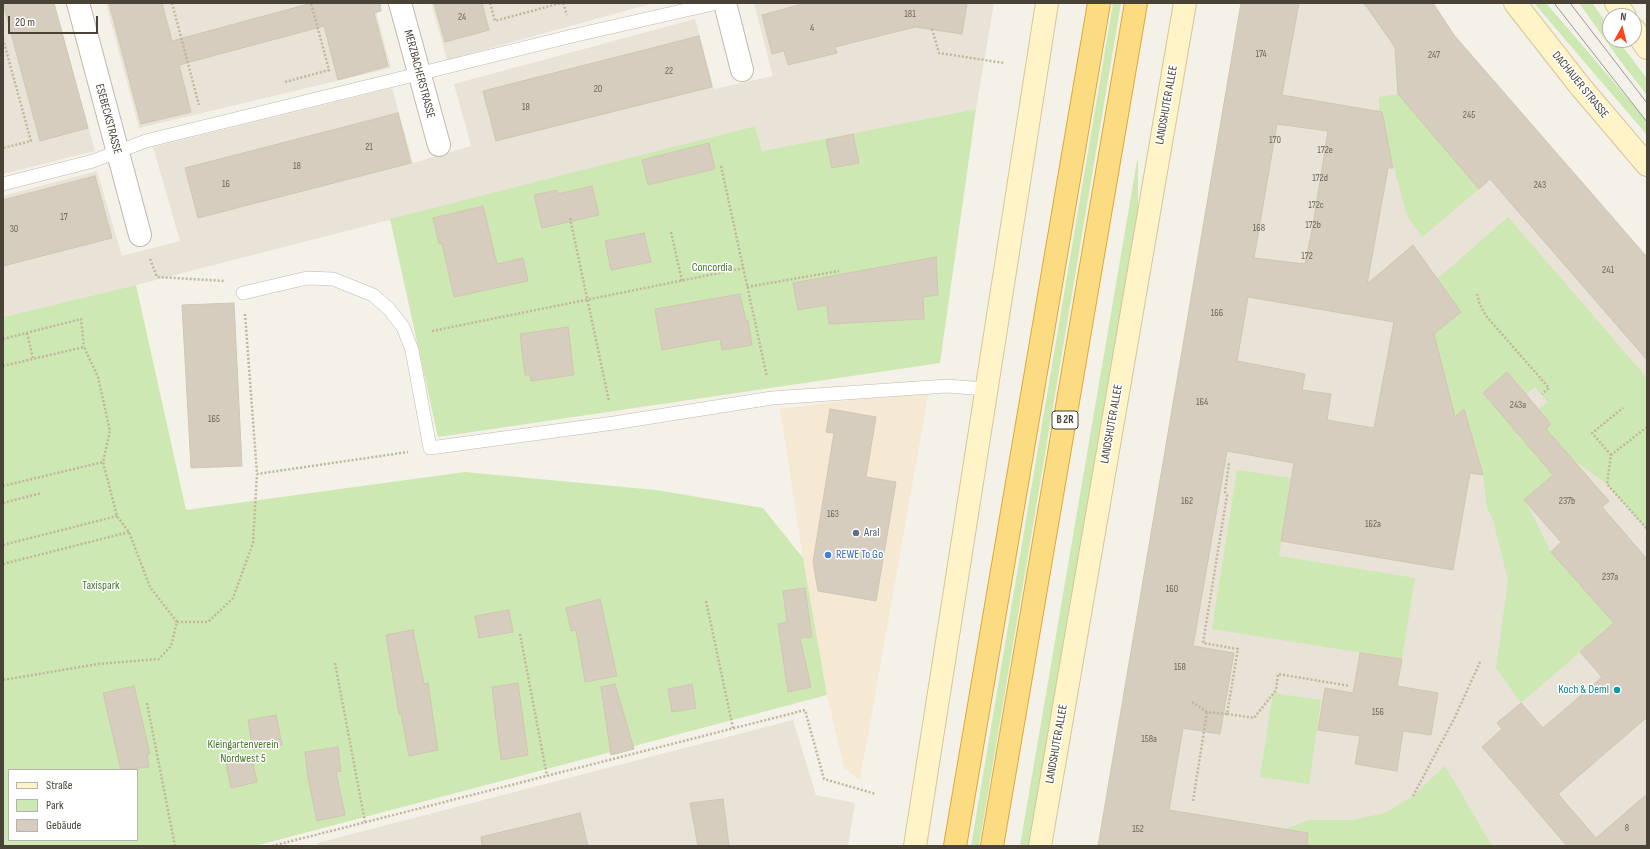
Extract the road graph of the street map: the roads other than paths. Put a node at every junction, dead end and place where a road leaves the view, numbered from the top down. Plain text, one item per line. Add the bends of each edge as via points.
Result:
1 (78, 3) edge
2 (400, 3) edge
3 (717, 3) edge
4 (724, 3) edge
5 (1047, 3) edge
6 (1099, 3) edge
7 (1136, 3) edge
8 (1184, 3) edge
9 (1515, 3) edge
10 (742, 70) dead end
11 (419, 74) junction
12 (439, 145) dead end
13 (117, 151) junction
14 (1647, 165) edge
15 (3, 184) edge
16 (140, 235) road end
17 (243, 293) road end
18 (986, 389) junction
19 (916, 846) edge
20 (955, 846) edge
21 (992, 846) edge
22 (1040, 846) edge

1 - 13 street, ESEBECKSTRASSE
2 - 11 street, MERZBACHERSTRASSE
3 - 11 lane
4 - 10 street
5 - 18 main road
6 - 20 highway
7 - 21 highway, B 2R
8 - 22 main road, LANDSHUTER ALLEE
9 - 14 main road, DACHAUER STRASSE via 1580,86
11 - 12 street, MERZBACHERSTRASSE
11 - 13 lane via 146,141
13 - 15 lane via 93,161
13 - 16 street, ESEBECKSTRASSE
17 - 18 lane via 307,278 333,279 374,295 389,309 403,328 412,350 430,448 772,398 947,386
18 - 19 main road

